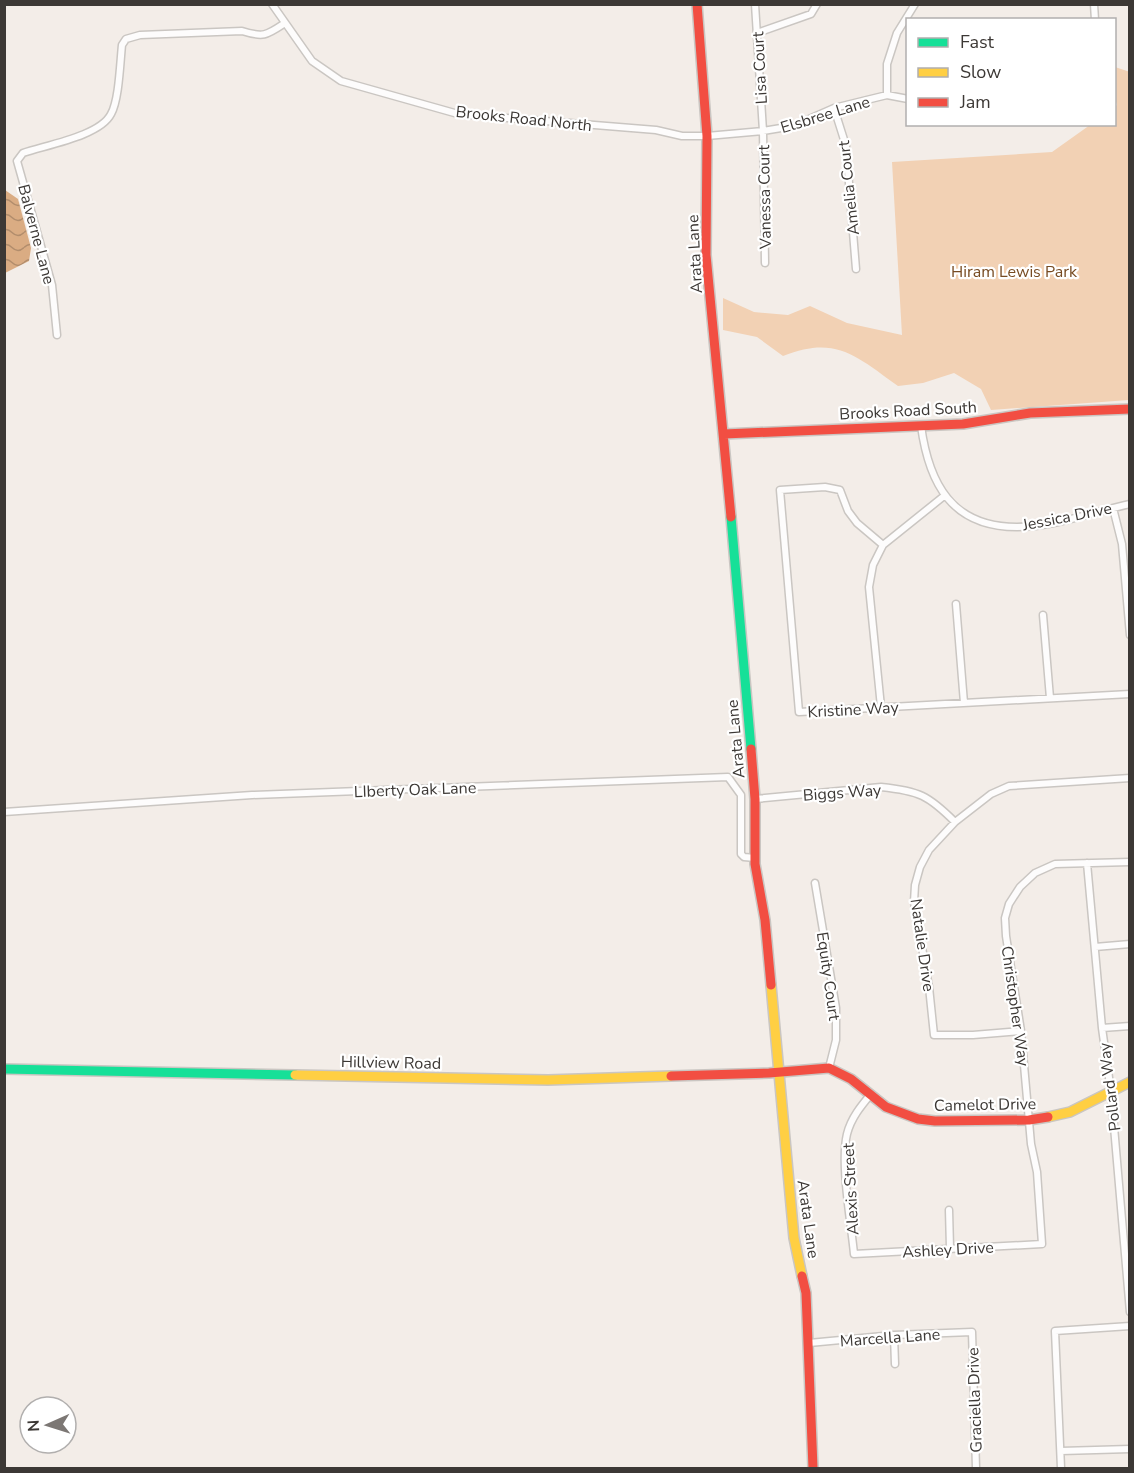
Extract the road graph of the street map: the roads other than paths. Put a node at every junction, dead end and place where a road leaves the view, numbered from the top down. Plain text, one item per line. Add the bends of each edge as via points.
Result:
1 (272, 4) edge
2 (697, 4) edge
3 (755, 4) edge
4 (818, 4) edge
5 (915, 4) edge
6 (906, 18) edge
7 (906, 18) edge
8 (285, 23) junction
9 (757, 33) junction
10 (887, 95) junction
11 (906, 99) edge
12 (834, 108) junction
13 (762, 131) junction
14 (707, 136) junction
15 (765, 263) dead end
16 (856, 269) dead end
17 (57, 335) dead end
18 (1130, 409) edge
19 (921, 426) junction
20 (724, 434) junction
21 (944, 496) junction
22 (1130, 504) edge
23 (1113, 508) junction
24 (883, 545) junction
25 (956, 604) dead end
26 (1043, 615) dead end
27 (1130, 635) edge
28 (1130, 694) edge
29 (1050, 698) junction
30 (964, 703) junction
31 (881, 707) junction
32 (1130, 778) edge
33 (755, 799) junction
34 (4, 812) edge
35 (955, 822) junction
36 (755, 858) junction
37 (1130, 862) edge
38 (1087, 863) junction
39 (815, 883) dead end
40 (1130, 944) edge
41 (1095, 947) junction
42 (1130, 1026) edge
43 (1102, 1028) junction
44 (1022, 1031) junction
45 (830, 1068) junction
46 (4, 1070) edge
47 (778, 1072) junction
48 (1130, 1083) edge
49 (1111, 1092) junction
50 (870, 1094) junction
51 (1029, 1120) junction
52 (949, 1210) dead end
53 (1042, 1244) joint
54 (950, 1248) junction
55 (854, 1254) joint
56 (1130, 1312) edge
57 (1130, 1326) edge
58 (972, 1332) joint
59 (894, 1335) junction
60 (809, 1343) junction
61 (896, 1364) dead end
62 (1130, 1449) edge
63 (1061, 1451) junction
64 (813, 1468) edge
65 (976, 1468) edge
66 (1061, 1468) edge

1 - 8 street, Brooks Road North
2 - 14 street, Arata Lane
3 - 9 street, Lisa Court
4 - 9 street via 811,14
5 - 7 street
6 - 10 street via 887,64
8 - 14 street, Brooks Road North via 312,61 341,81 458,114
8 - 17 street, Balverne Lane via 268,35 242,31 140,35 126,39 111,116 96,130 23,153 17,161 52,285
9 - 13 street, Lisa Court
10 - 11 street, Elsbree Lane
10 - 12 street, Elsbree Lane
12 - 13 street, Elsbree Lane via 793,126
12 - 16 street, Amelia Court via 846,146
13 - 14 street, Elsbree Lane
13 - 15 street, Vanessa Court
14 - 20 street, Arata Lane via 706,255
18 - 19 street, Brooks Road South via 1030,413 972,423
19 - 20 street, Brooks Road South
19 - 21 street, Jessica Drive via 924,451
20 - 33 street, Arata Lane
21 - 23 street, Jessica Drive via 963,513 987,523 1017,527
21 - 24 street
22 - 23 street, Jessica Drive
23 - 27 street via 1122,544
24 - 31 street via 873,565 869,587
24 - 31 street, Kristine Way via 857,523 840,490 780,490 799,712
25 - 30 street
26 - 29 street
28 - 29 street, Kristine Way
29 - 30 street, Kristine Way
30 - 31 street, Kristine Way
32 - 35 street, Natalie Drive via 1010,786 991,794
33 - 35 street, Biggs Way via 881,787 902,789 922,794
33 - 36 street, Arata Lane
34 - 36 street, LIberty Oak Lane via 252,795 728,777 741,795 741,854
35 - 44 street, Natalie Drive via 929,850 915,885 914,902 934,1035
36 - 47 street, Arata Lane via 765,920
37 - 38 street, Christopher Way
38 - 41 street, Pollard Way
38 - 44 street, Christopher Way via 1055,864 1035,873 1008,904 1006,936
39 - 45 street, Equity Court via 836,1008 836,1040
40 - 41 street
41 - 43 street, Pollard Way
42 - 43 street
43 - 49 street, Pollard Way
44 - 51 street, Christopher Way
45 - 47 street
45 - 50 street, Camelot Drive
46 - 47 street, Hillview Road via 548,1080
47 - 60 street, Arata Lane
48 - 49 street, Camelot Drive
49 - 51 street, Camelot Drive via 1070,1112
49 - 56 street, Pollard Way
50 - 51 street, Camelot Drive via 886,1107 918,1119
50 - 55 street, Alexis Street via 847,1134 845,1159
51 - 53 street, Christopher Way
52 - 54 street
53 - 54 street, Ashley Drive
54 - 55 street, Ashley Drive
57 - 63 street via 1055,1331
58 - 59 street, Marcella Lane
58 - 65 street, Graciella Drive
59 - 60 street, Marcella Lane
59 - 61 street
60 - 64 street, Arata Lane
62 - 63 street
63 - 66 street

